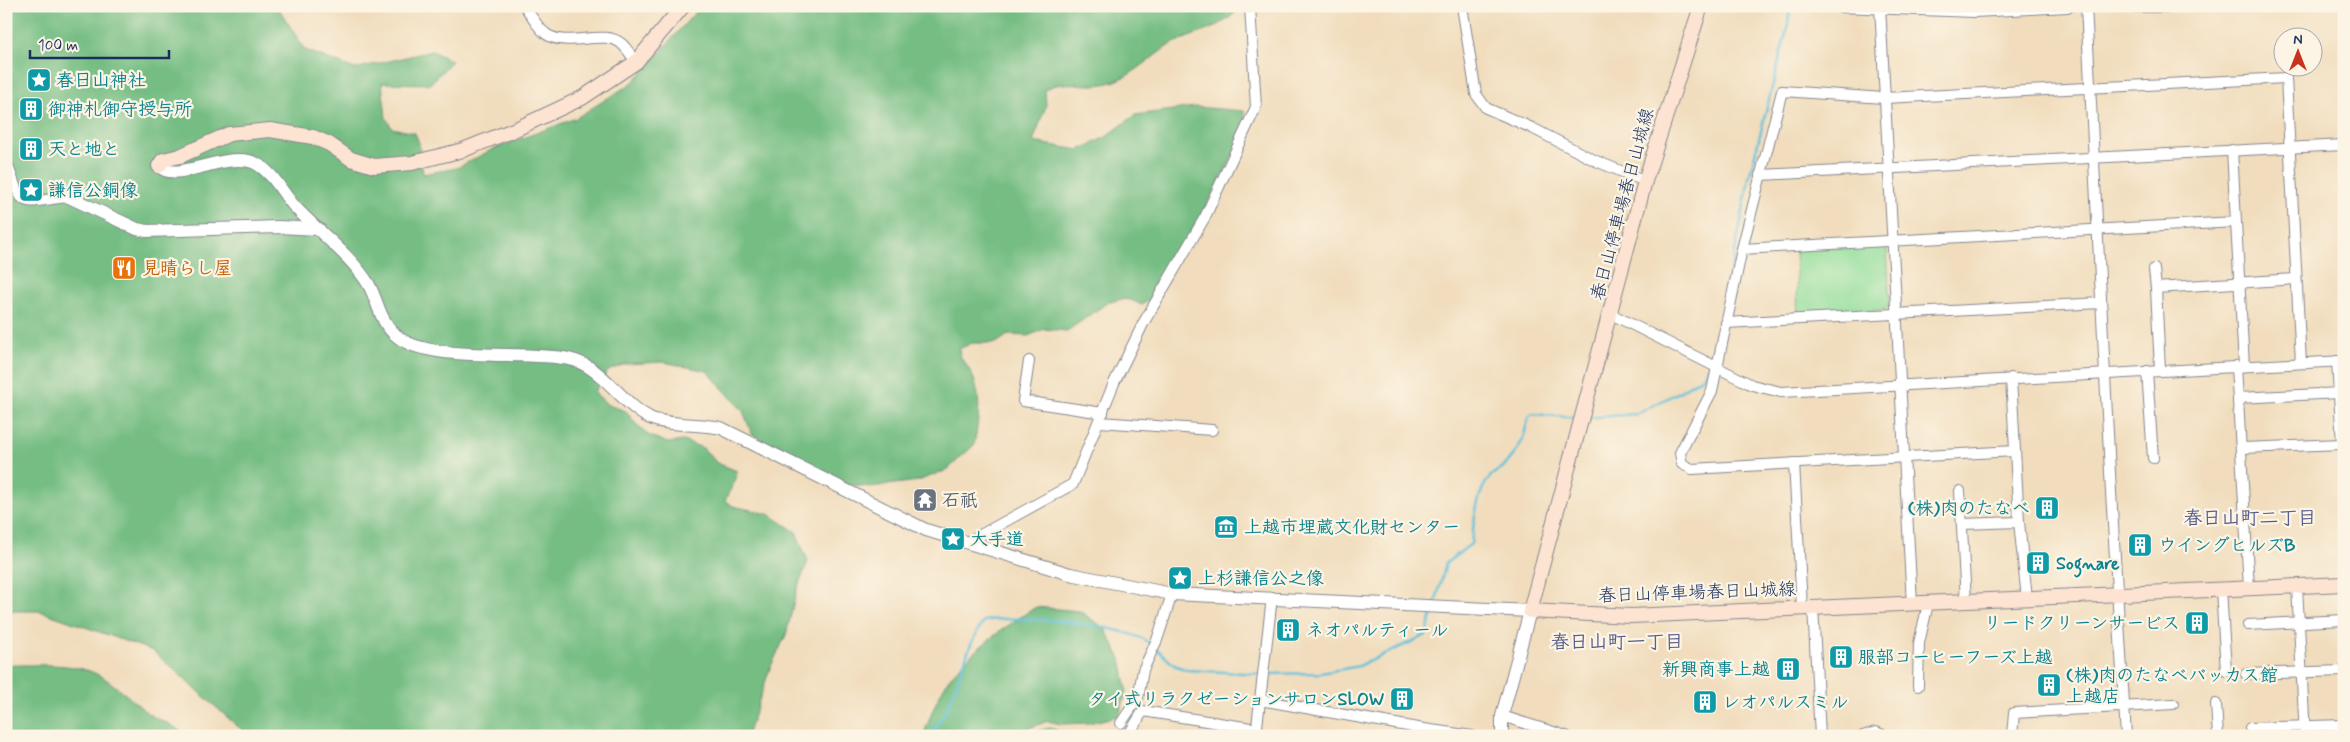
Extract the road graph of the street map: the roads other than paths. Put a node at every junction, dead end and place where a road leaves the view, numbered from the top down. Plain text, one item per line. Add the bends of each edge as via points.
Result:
1 (525, 6) edge
2 (683, 6) edge
3 (1250, 6) edge
4 (1462, 6) edge
5 (1702, 6) edge
6 (1840, 6) edge
7 (2067, 6) edge
8 (2086, 6) edge
9 (2122, 6) edge
10 (2170, 6) edge
11 (2153, 7) edge
12 (1880, 8) edge
13 (636, 62) junction
14 (2090, 89) junction
15 (1884, 98) junction
16 (2344, 144) edge
17 (2290, 147) junction
18 (2232, 150) junction
19 (2094, 158) junction
20 (6, 160) edge
21 (159, 166) joint
22 (1888, 169) junction
23 (1760, 175) junction
24 (1645, 181) junction
25 (69, 197) joint
26 (2236, 222) junction
27 (319, 229) junction
28 (2098, 230) junction
29 (1892, 240) junction
30 (1742, 248) junction
31 (2154, 269) dead end
32 (2296, 280) junction
33 (2240, 282) junction
34 (2156, 288) junction
35 (2102, 303) junction
36 (1611, 314) junction
37 (1896, 314) junction
38 (1726, 323) junction
39 (1029, 361) dead end
40 (2340, 361) edge
41 (2301, 363) junction
42 (2240, 366) junction
43 (1717, 368) junction
44 (2160, 370) junction
45 (2147, 371) junction
46 (2105, 373) junction
47 (2011, 378) junction
48 (1901, 384) junction
49 (2340, 393) junction
50 (2238, 398) junction
51 (1101, 417) junction
52 (1212, 430) dead end
53 (2242, 448) junction
54 (2015, 451) junction
55 (1905, 456) junction
56 (2153, 458) dead end
57 (1794, 463) junction
58 (1960, 491) dead end
59 (2019, 522) junction
60 (1962, 524) junction
61 (966, 543) junction
62 (2344, 584) edge
63 (2298, 587) junction
64 (2249, 588) junction
65 (2221, 589) junction
66 (1172, 594) junction
67 (2117, 595) junction
68 (1272, 597) junction
69 (2027, 599) junction
70 (1966, 602) junction
71 (1912, 604) junction
72 (1928, 604) junction
73 (1808, 607) junction
74 (1530, 611) junction
75 (2344, 620) edge
76 (2299, 622) junction
77 (2248, 625) dead end
78 (2226, 670) dead end
79 (2344, 671) edge
80 (2301, 673) junction
81 (2246, 674) dead end
82 (1918, 686) dead end
83 (1260, 700) junction
84 (2173, 704) dead end
85 (2216, 704) dead end
86 (2124, 706) junction
87 (1502, 716) junction
88 (1121, 723) dead end
89 (2344, 725) edge
90 (2250, 728) dead end
91 (1257, 732) edge
92 (2305, 732) edge
93 (1424, 733) edge
94 (1128, 736) edge
95 (1472, 736) edge
96 (1502, 736) edge
97 (1566, 736) edge
98 (1820, 736) edge
99 (1863, 736) edge
100 (1885, 736) edge
101 (2012, 736) edge
102 (2126, 736) edge
103 (2218, 736) edge

1 - 13 street via 548,36 560,40 610,39 621,43
2 - 13 main road
3 - 51 street via 1256,107 1206,217 1144,322
4 - 24 street via 1476,94 1486,108
5 - 24 main road, 春日山停車場春日山城線
6 - 12 street
7 - 12 street via 1974,12
8 - 14 street
9 - 11 street
10 - 11 street
12 - 15 street
13 - 21 main road via 582,98 516,129 463,150 412,163 363,164 313,137 270,130 229,134 180,156 163,160
14 - 15 street
14 - 17 street via 2286,78
14 - 19 street
15 - 22 street
15 - 23 street via 1782,91
16 - 17 street
17 - 18 street
17 - 32 street
18 - 19 street
18 - 26 street
19 - 22 street
19 - 28 street
20 - 25 street via 17,194 24,200 32,203
21 - 27 street via 168,172 244,158 269,172 293,205
22 - 23 street
22 - 29 street
23 - 30 street
24 - 36 main road, 春日山停車場春日山城線
25 - 27 street via 146,231
26 - 28 street
26 - 33 street
27 - 61 street via 365,280 384,322 398,338 416,347 570,359 592,369 652,420 721,428 926,530
28 - 29 street
28 - 35 street
29 - 30 street
29 - 37 street
30 - 38 street
31 - 34 street
32 - 33 street
32 - 41 street
33 - 34 street
33 - 42 street
34 - 44 street
35 - 37 street
35 - 46 street
36 - 43 street
36 - 74 main road, 春日山停車場春日山城線
37 - 38 street
37 - 48 street
38 - 43 street
39 - 51 street via 1022,401
40 - 41 street
40 - 49 street
41 - 42 street
42 - 44 street
42 - 50 street
43 - 48 street via 1752,385 1781,392
43 - 57 street via 1712,391 1680,453 1682,464 1692,469
44 - 45 street
45 - 46 street
45 - 56 street
46 - 47 street
46 - 67 street
47 - 48 street
47 - 54 street
48 - 55 street
49 - 50 street
49 - 53 street via 2342,444
50 - 53 street
51 - 52 street
51 - 61 street via 1073,484
53 - 64 street
54 - 55 street
54 - 59 street
55 - 57 street
55 - 71 street
57 - 73 street
58 - 60 street
59 - 60 street
59 - 69 street
60 - 70 street
61 - 66 street via 1070,574
62 - 63 main road, 春日山停車場春日山城線
63 - 64 main road, 春日山停車場春日山城線
63 - 76 street
64 - 65 main road, 春日山停車場春日山城線
65 - 67 main road, 春日山停車場春日山城線
65 - 78 street
66 - 68 street
66 - 88 street via 1158,640 1142,670 1138,698
67 - 69 main road, 春日山停車場春日山城線
67 - 86 street
68 - 74 street
68 - 83 street
69 - 70 main road, 春日山停車場春日山城線
70 - 72 main road, 春日山停車場春日山城線
71 - 72 main road, 春日山停車場春日山城線
71 - 73 main road, 春日山停車場春日山城線
72 - 82 street via 1919,643
73 - 74 main road, 春日山停車場春日山城線 via 1631,616
73 - 98 street
74 - 87 street
75 - 76 street
76 - 77 street
76 - 80 street
79 - 80 street
80 - 81 street
80 - 92 street
83 - 91 street
83 - 93 street
84 - 86 street
85 - 103 street
86 - 101 street via 2014,713
86 - 102 street
87 - 96 street
87 - 97 street
89 - 92 street
90 - 92 street
91 - 94 street via 1142,711
93 - 95 street
99 - 100 street via 1876,732

